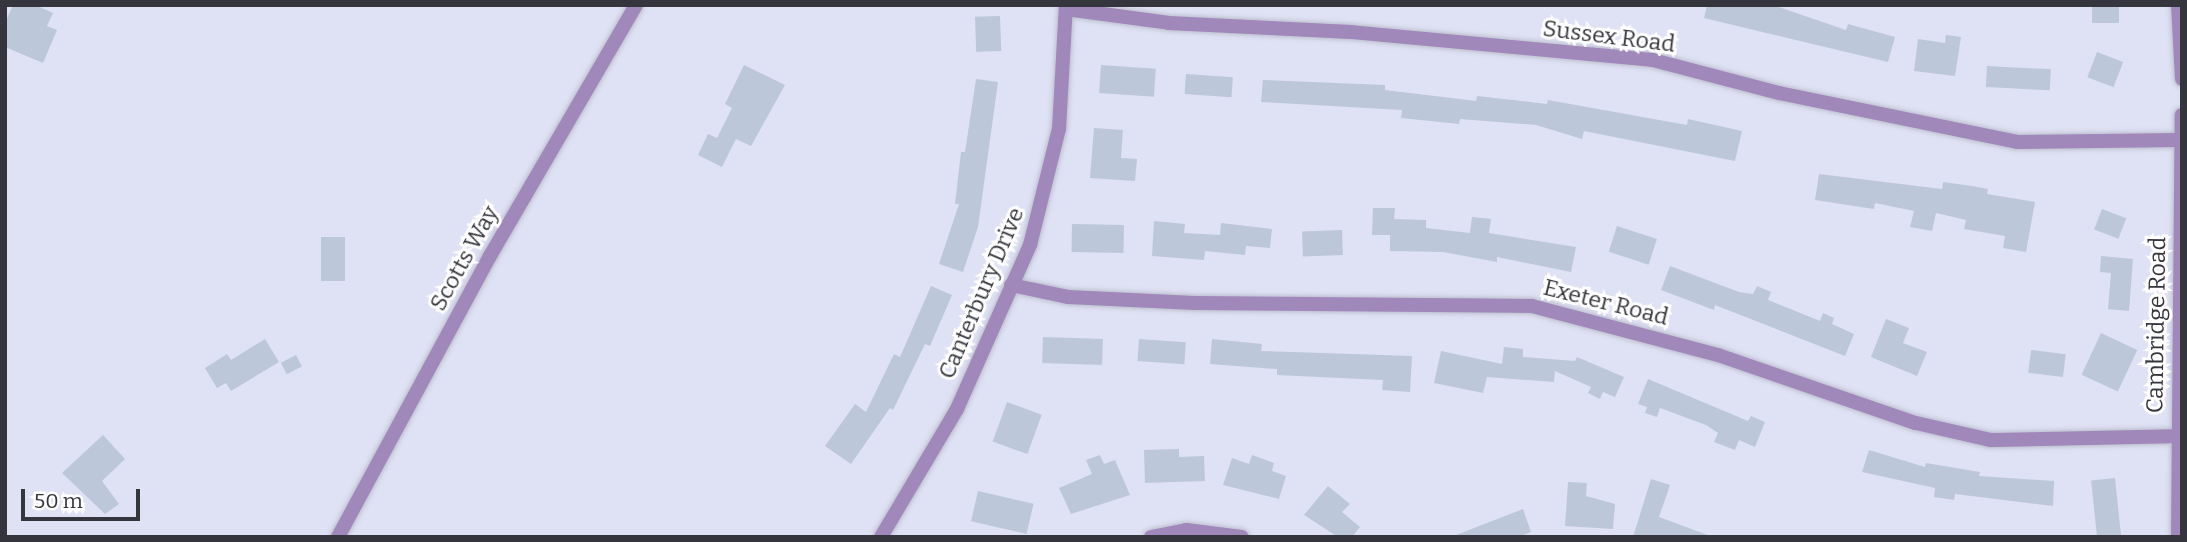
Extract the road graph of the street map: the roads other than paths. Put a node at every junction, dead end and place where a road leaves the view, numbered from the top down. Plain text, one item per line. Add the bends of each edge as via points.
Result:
1 (636, 5) edge
2 (2178, 5) edge
3 (1066, 7) edge
4 (2182, 79) edge
5 (2182, 115) edge
6 (2181, 140) edge
7 (1011, 285) junction
8 (2177, 436) junction
9 (882, 536) edge
10 (338, 537) edge
11 (1151, 537) edge
12 (1242, 537) edge
13 (2178, 537) edge

1 - 10 street, Scotts Way via 490,256
2 - 4 street
3 - 6 street, Sussex Road via 1169,23 1351,32 1653,60 1792,96 2017,142
3 - 7 street, Canterbury Drive via 1059,129 1030,245
5 - 6 street, Cambridge Road
6 - 8 street, Cambridge Road
7 - 8 street, Exeter Road via 1068,297 1195,303 1532,306 1718,355 1916,423 1991,440
7 - 9 street, Canterbury Drive via 957,409
8 - 13 street, Cambridge Road
11 - 12 street via 1186,530

